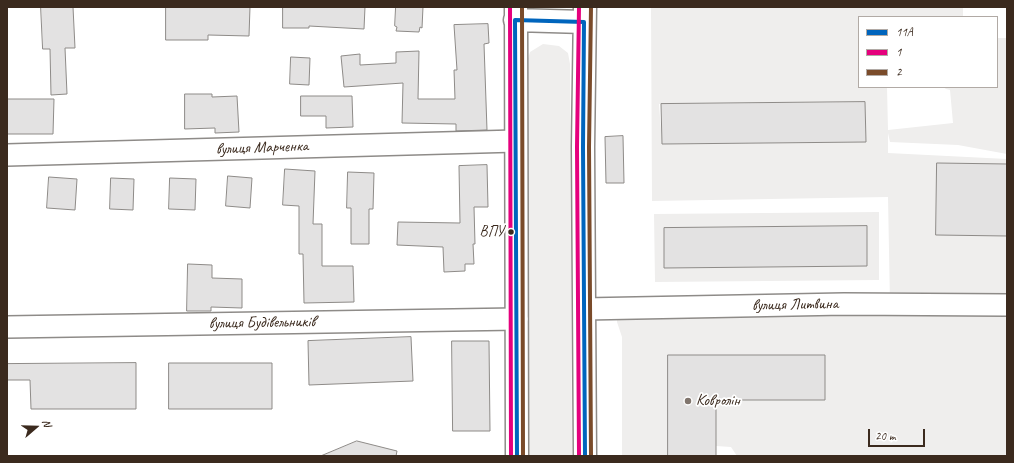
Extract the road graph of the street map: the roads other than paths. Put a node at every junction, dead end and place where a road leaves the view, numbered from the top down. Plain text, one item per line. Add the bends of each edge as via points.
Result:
1 (516, 14) edge
2 (584, 14) edge
3 (516, 141) junction
4 (7, 154) edge
5 (1007, 305) edge
6 (584, 309) junction
7 (517, 319) junction
8 (7, 327) edge
9 (517, 456) edge
10 (585, 456) edge

1 - 2 street
1 - 3 street
2 - 6 street
3 - 4 street, вулиця Марченка
3 - 7 street
5 - 6 street, вулиця Литвина via 844,304
6 - 10 street
7 - 8 street, вулиця Будівельників
7 - 9 street

